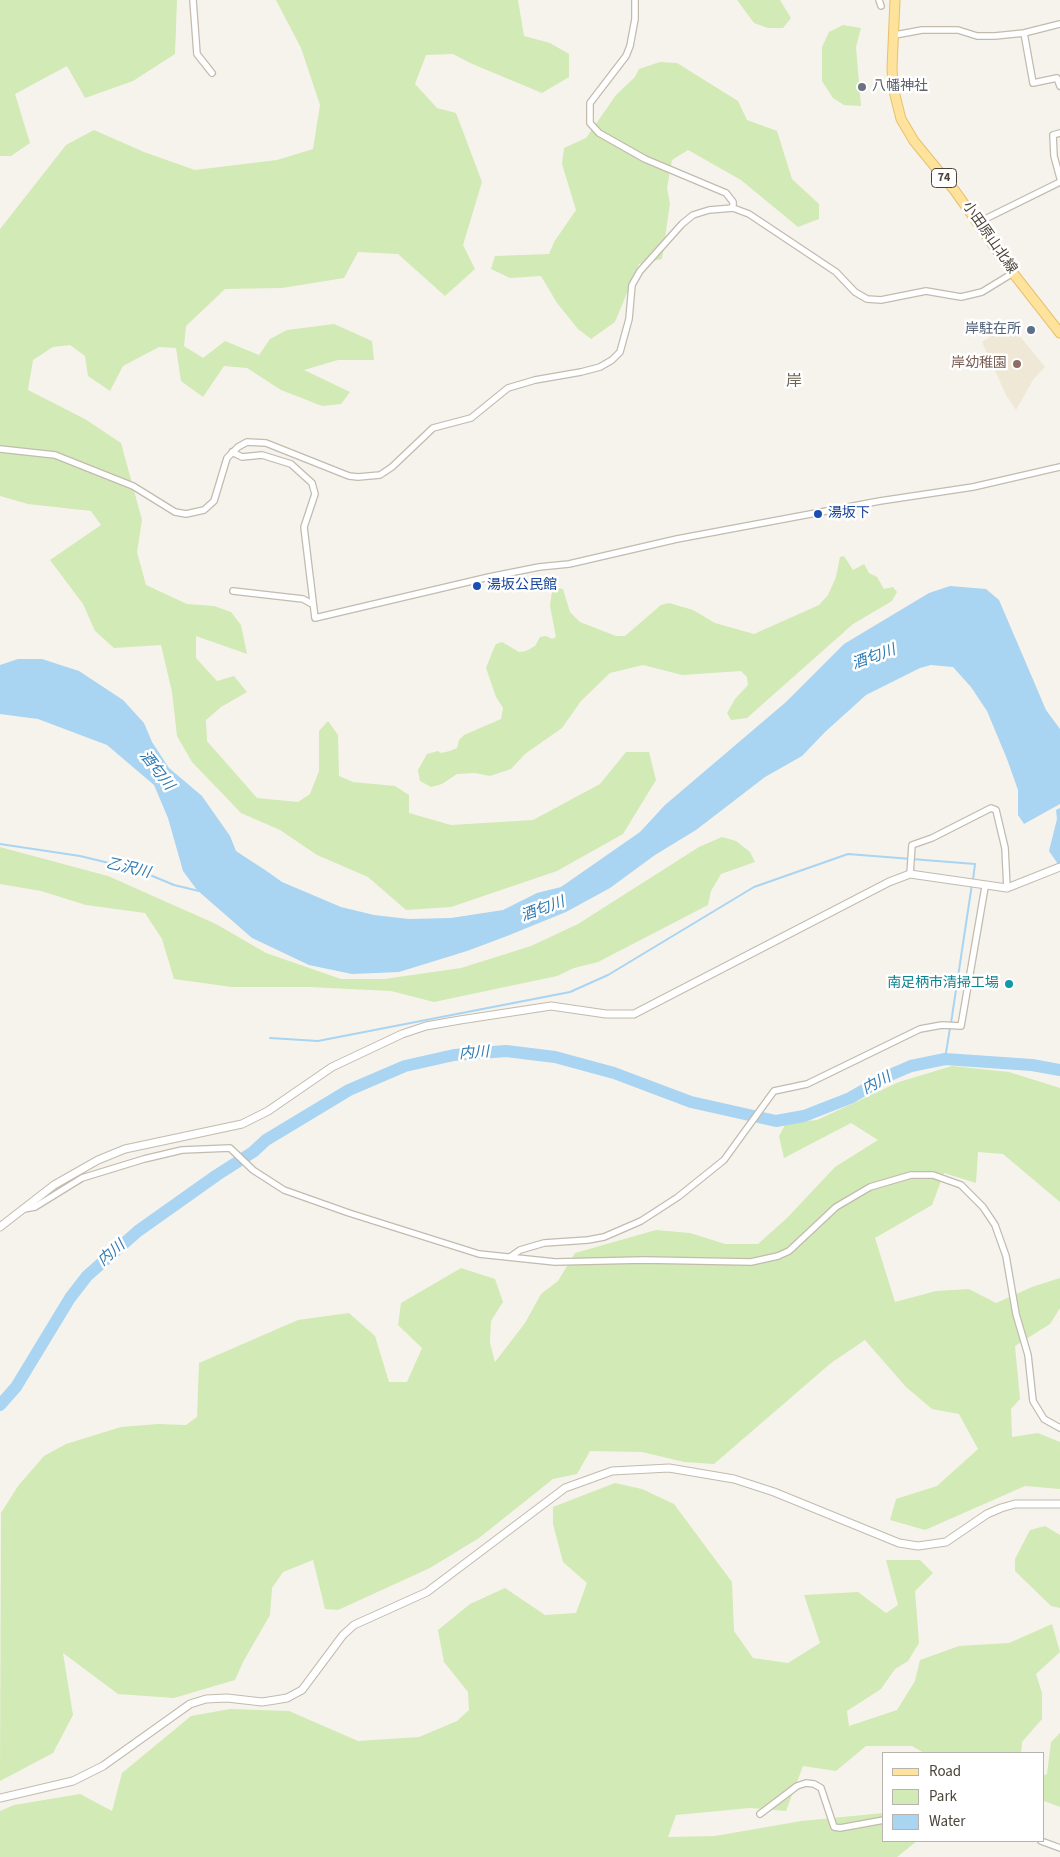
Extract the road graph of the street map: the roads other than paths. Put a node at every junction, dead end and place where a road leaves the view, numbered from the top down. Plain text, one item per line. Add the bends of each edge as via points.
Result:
1 (193, 0) edge
2 (635, 0) edge
3 (895, 0) edge
4 (1060, 24) edge
5 (1024, 33) junction
6 (895, 36) junction
7 (212, 73) dead end
8 (1060, 86) edge
9 (1060, 133) edge
10 (1060, 180) edge
11 (733, 208) junction
12 (977, 223) junction
13 (1013, 273) junction
14 (1060, 333) edge
15 (0, 449) edge
16 (232, 452) junction
17 (1060, 467) edge
18 (233, 591) dead end
19 (312, 604) junction
20 (1060, 867) edge
21 (910, 871) junction
22 (1006, 886) junction
23 (986, 887) junction
24 (24, 1209) junction
25 (0, 1227) edge
26 (510, 1257) junction
27 (1060, 1428) edge
28 (1060, 1504) edge
29 (0, 1798) edge
30 (760, 1814) dead end
31 (882, 1820) edge
32 (1044, 1842) edge
33 (1060, 1848) edge

1 - 7 street via 197,54
2 - 11 street via 630,46 590,103 590,123 599,133 638,155 726,193 733,202
3 - 6 main road, 小田原山北線 / 74
4 - 5 street
5 - 6 street via 977,36 958,30 922,30
5 - 8 street via 1033,83 1057,78
6 - 12 main road, 小田原山北線 / 74 via 893,87 901,119
9 - 10 street via 1053,135
10 - 12 street
11 - 13 street via 749,214 836,272 855,292 867,299 881,300 926,291 961,297 982,292
11 - 16 street via 694,214 640,271 632,284 629,319 620,352 612,360 600,367 508,388 471,418 433,428 380,475 349,476 259,442 242,444
12 - 13 main road, 小田原山北線 / 74
13 - 14 main road, 小田原山北線 / 74
15 - 16 street via 55,455 133,486 175,512 186,514 204,510 214,501 223,467
16 - 19 street via 242,457 262,455 291,464 312,483 314,494 304,527
17 - 19 street via 973,487 880,501 677,539 569,564 489,577 315,618
18 - 19 street via 303,598
20 - 22 street
21 - 22 street via 912,845 990,808 996,810 1005,848
21 - 23 street
21 - 24 street via 645,1010 620,1015 551,1006 426,1026 350,1057 310,1080 268,1111 242,1124 125,1149 98,1160 66,1177
22 - 23 street
23 - 26 street via 961,1026 920,1029 807,1084 774,1091 724,1160 678,1197 641,1221 604,1237 544,1243 520,1250
24 - 25 street
24 - 26 street via 36,1207 82,1178 144,1159 182,1150 230,1148 253,1170 284,1190 479,1254
26 - 27 street via 555,1262 751,1262 789,1251 836,1207 870,1187 911,1175 933,1175 961,1185 983,1207 995,1225 1006,1256 1016,1314 1028,1355 1033,1401 1044,1419
28 - 29 street via 1016,1504 1000,1508 946,1542 918,1546 899,1543 734,1479 669,1468 612,1471 565,1488 427,1592 354,1625 302,1690 287,1698 262,1702 227,1698 190,1704 104,1766 73,1781
30 - 31 street via 797,1786 814,1784 821,1788 834,1827
32 - 33 street

